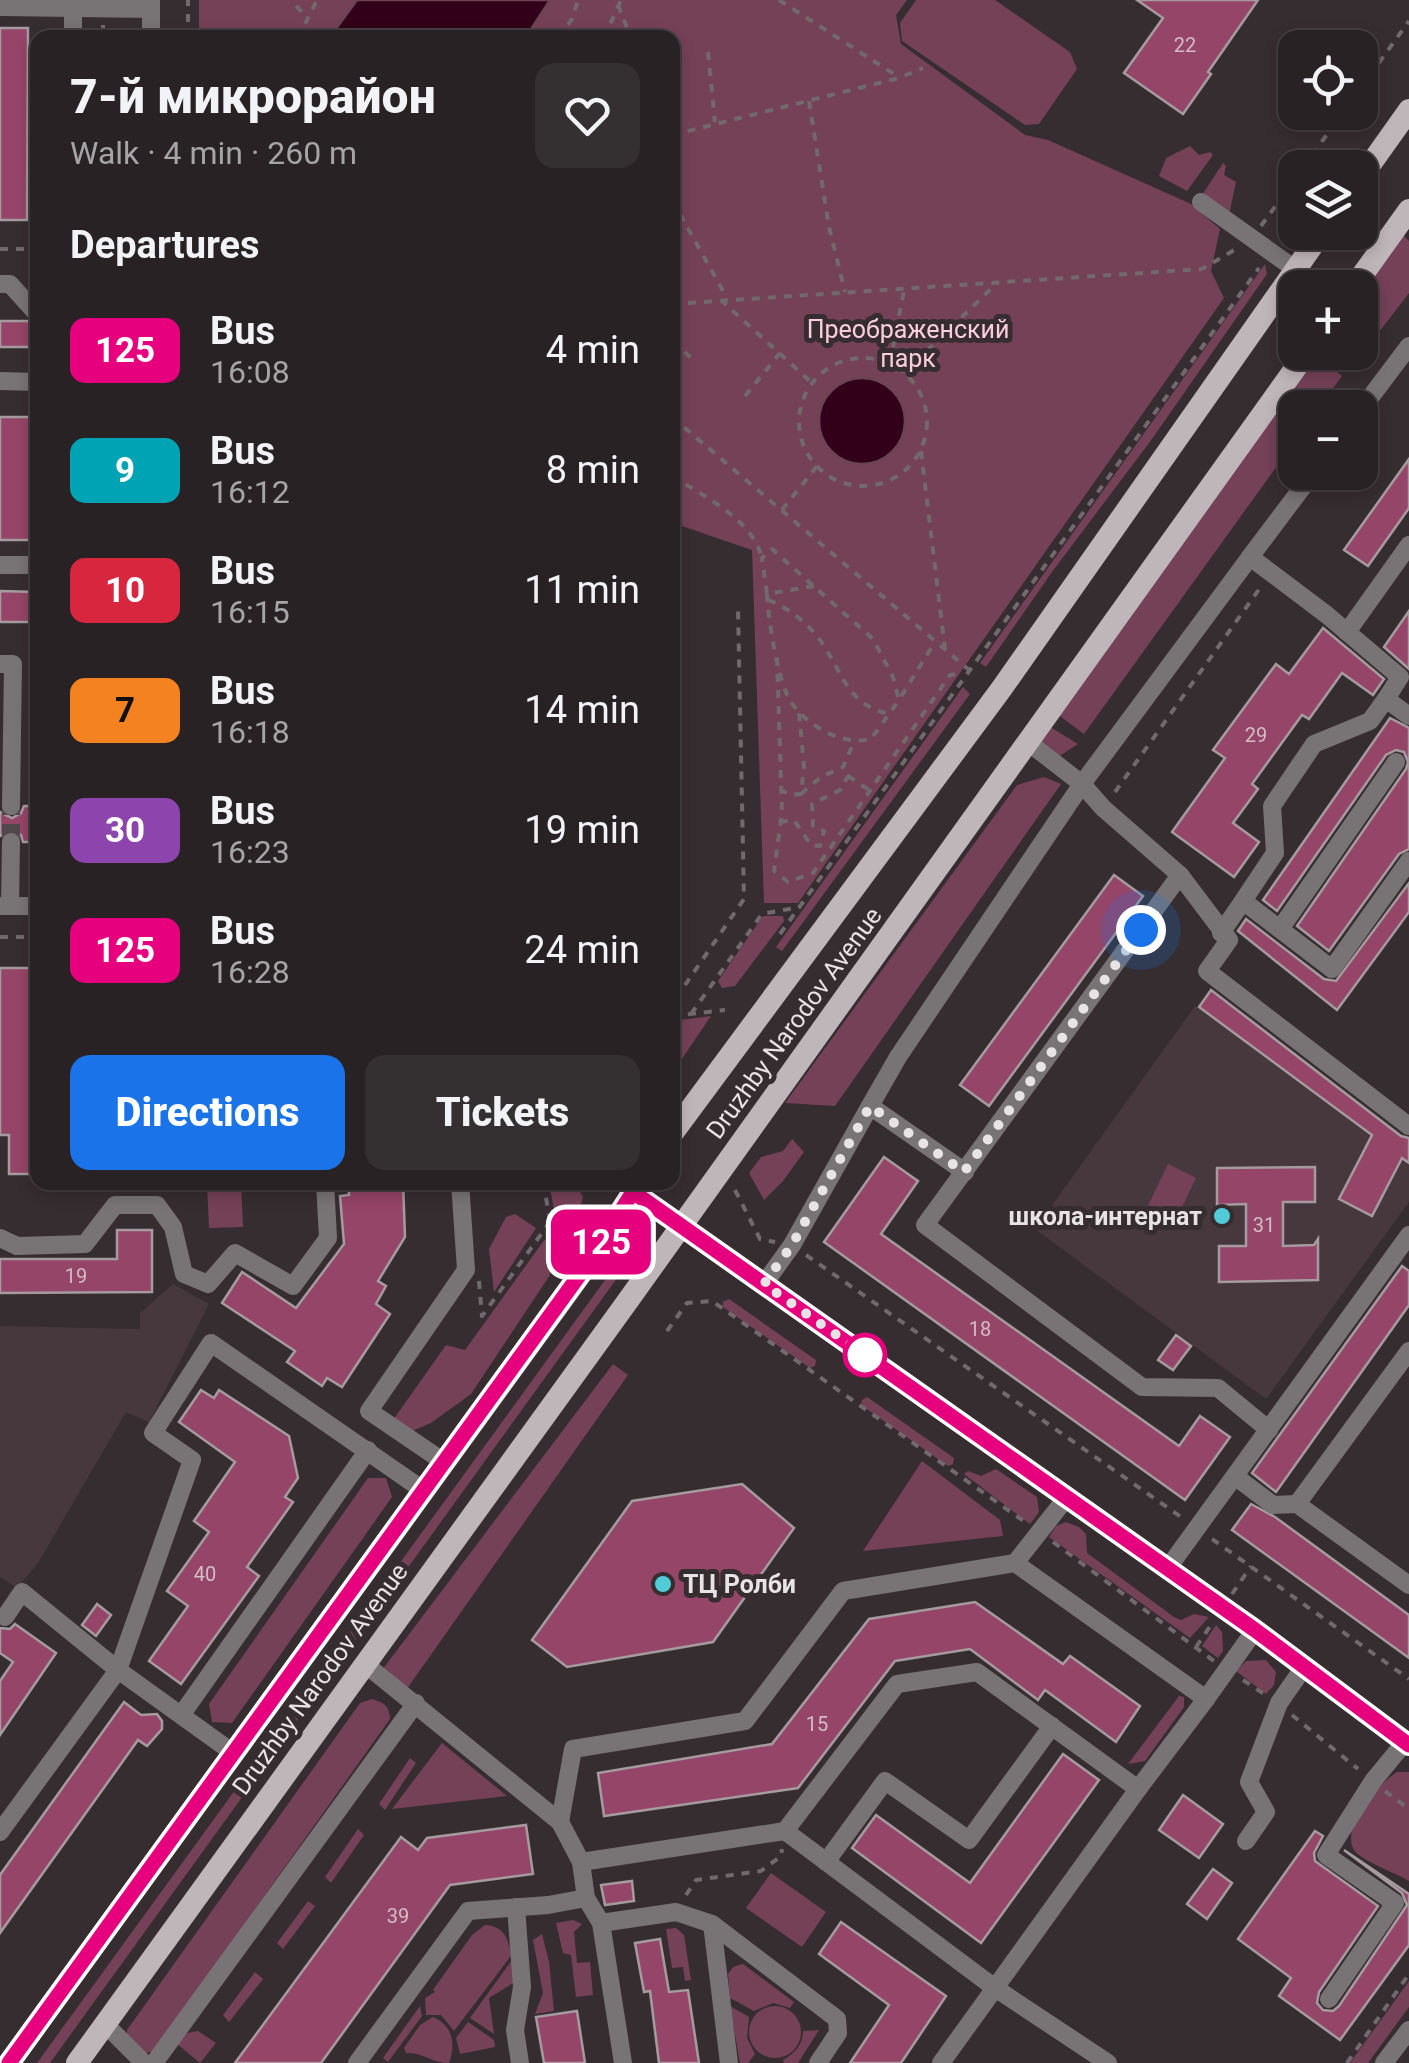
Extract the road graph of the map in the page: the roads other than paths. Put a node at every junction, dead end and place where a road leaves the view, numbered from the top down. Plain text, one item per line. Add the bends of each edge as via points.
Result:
1 (151, 4) edge
2 (0, 7) edge
3 (73, 8) junction
4 (73, 30) edge
5 (151, 30) edge
6 (1409, 110) edge
7 (1378, 154) edge
8 (1201, 202) dead end
9 (1409, 210) edge
10 (1309, 250) edge
11 (1295, 269) junction
12 (1366, 270) edge
13 (0, 284) edge
14 (30, 305) edge
15 (1409, 346) edge
16 (1294, 370) edge
17 (0, 382) edge
18 (30, 382) edge
19 (1376, 390) edge
20 (1300, 490) edge
21 (1409, 545) edge
22 (1250, 557) junction
23 (30, 565) edge
24 (0, 566) edge
25 (1348, 632) junction
26 (0, 664) edge
27 (1405, 675) edge
28 (1386, 699) junction
29 (1409, 716) edge
30 (1028, 742) junction
31 (1396, 762) dead end
32 (6, 772) edge
33 (1082, 784) junction
34 (11, 806) tunnel mouth
35 (11, 842) tunnel mouth
36 (1409, 862) edge
37 (1180, 875) junction
38 (1243, 901) junction
39 (5, 906) edge
40 (1280, 929) junction
41 (1222, 933) junction
42 (870, 1106) junction
43 (680, 1123) edge
44 (1409, 1126) edge
45 (964, 1172) junction
46 (325, 1190) edge
47 (461, 1190) edge
48 (629, 1190) edge
49 (636, 1190) edge
50 (680, 1225) junction
51 (0, 1238) edge
52 (1406, 1246) edge
53 (764, 1284) junction
54 (1409, 1351) edge
55 (1269, 1430) junction
56 (368, 1450) junction
57 (444, 1462) junction
58 (1236, 1477) junction
59 (424, 1490) junction
60 (1068, 1497) junction
61 (1297, 1504) junction
62 (1014, 1564) junction
63 (1168, 1568) junction
64 (1409, 1584) edge
65 (5, 1617) dead end
66 (1255, 1630) junction
67 (366, 1664) junction
68 (1304, 1667) junction
69 (118, 1670) junction
70 (1206, 1699) junction
71 (416, 1703) junction
72 (182, 1714) junction
73 (1052, 1726) junction
74 (1407, 1744) edge
75 (232, 1752) junction
76 (1138, 1789) junction
77 (560, 1822) junction
78 (785, 1831) junction
79 (0, 1832) edge
80 (1246, 1841) dead end
81 (581, 1862) junction
82 (826, 1862) junction
83 (586, 1898) junction
84 (516, 1907) junction
85 (601, 1924) junction
86 (712, 1924) junction
87 (995, 1988) junction
88 (1329, 1999) dead end
89 (105, 2024) junction
90 (1407, 2037) edge
91 (9, 2063) edge
92 (77, 2063) edge
93 (144, 2063) edge
94 (154, 2063) edge
95 (358, 2063) edge
96 (520, 2063) edge
97 (623, 2063) edge
98 (729, 2063) edge
99 (818, 2063) edge
100 (941, 2063) edge
101 (1108, 2063) edge
102 (1384, 2063) edge

1 - 3 street
1 - 5 street
2 - 3 street
3 - 4 street
6 - 7 main road
8 - 11 street
9 - 12 main road
10 - 11 main road, Druzhby Narodov Avenue
11 - 43 main road, Druzhby Narodov Avenue via 1002,688
13 - 14 street via 10,284
15 - 19 street
16 - 30 main road, Druzhby Narodov Avenue
17 - 18 street
20 - 22 street
21 - 25 street
22 - 25 street
22 - 33 street
23 - 24 street
25 - 27 street
26 - 32 street via 14,664
27 - 28 street
28 - 29 street
28 - 38 street via 1370,722 1314,744 1272,806 1275,854
30 - 33 street
30 - 50 main road, Druzhby Narodov Avenue
31 - 40 street
32 - 34 street
33 - 37 street
33 - 42 street
35 - 39 street
36 - 40 street via 1332,969
37 - 41 street
37 - 45 street
38 - 40 street
38 - 41 street
41 - 44 street via 1229,940 1207,971
42 - 45 street
42 - 53 street
45 - 55 street via 925,1224 1142,1387 1218,1388
46 - 51 street via 328,1238 293,1286 234,1253 208,1284 184,1274 174,1227 158,1205 115,1206 85,1244 17,1246
47 - 57 street via 466,1270 369,1411
48 - 57 main road, Druzhby Narodov Avenue via 583,1270
49 - 50 street
50 - 53 street
50 - 67 main road, Druzhby Narodov Avenue
52 - 55 street
53 - 60 street
54 - 61 street
55 - 58 street
56 - 59 street
56 - 69 street via 211,1343 154,1433 192,1460
56 - 72 street
57 - 59 main road, Druzhby Narodov Avenue
58 - 61 street via 1273,1505
58 - 63 street
59 - 75 main road, Druzhby Narodov Avenue
60 - 62 street
60 - 63 street
61 - 64 street
62 - 70 street
62 - 77 street via 843,1591 745,1721 573,1749
63 - 66 street
65 - 69 street via 22,1592
66 - 68 street
66 - 70 street
67 - 71 street
67 - 89 main road, Druzhby Narodov Avenue
68 - 74 street
68 - 80 street via 1279,1703 1248,1782 1266,1812
69 - 72 street
69 - 79 street
70 - 76 street
71 - 77 street
71 - 94 street
72 - 75 street
73 - 76 street
73 - 78 street via 977,1672 898,1684
73 - 82 street via 969,1840 885,1781
74 - 88 street via 1372,1781 1326,1855 1396,1903
75 - 91 main road, Druzhby Narodov Avenue
76 - 87 street
77 - 81 street
78 - 81 street
78 - 82 street
81 - 83 street
82 - 87 street
83 - 84 street
83 - 85 street
84 - 95 street via 468,1911
84 - 96 street
85 - 86 street via 676,1912
85 - 97 street
86 - 98 street
86 - 99 street via 836,2018 838,2034
87 - 100 street
87 - 101 street
89 - 92 main road, Druzhby Narodov Avenue
89 - 93 street
90 - 102 street

